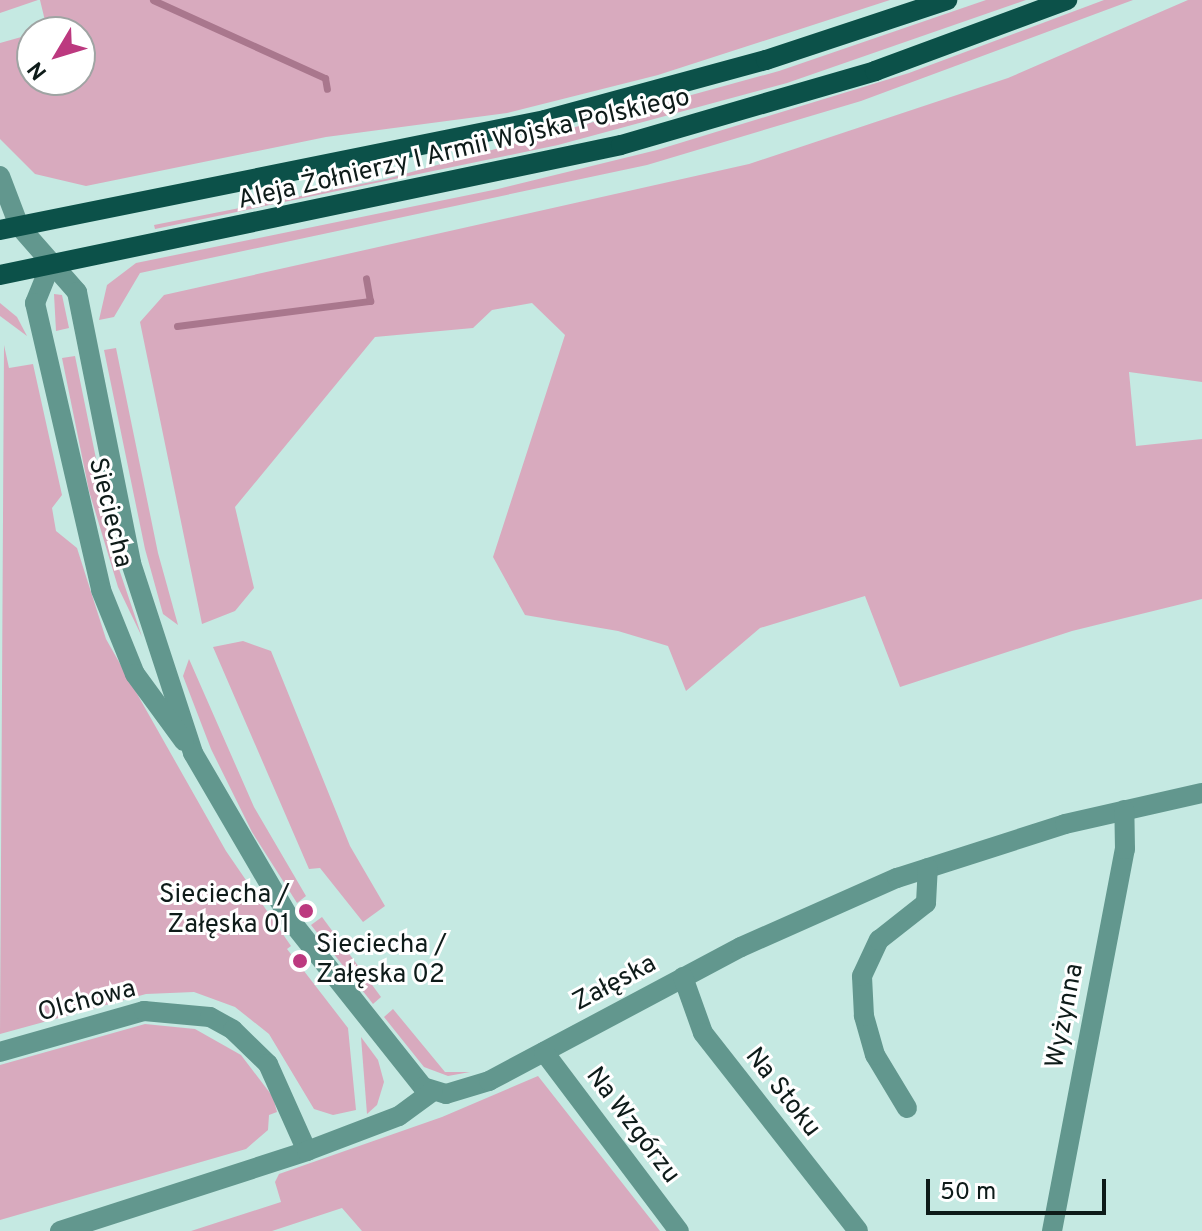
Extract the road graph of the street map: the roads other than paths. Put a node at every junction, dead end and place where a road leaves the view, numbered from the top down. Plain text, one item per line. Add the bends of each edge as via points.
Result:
1 (947, 0) edge
2 (1067, 0) edge
3 (0, 176) edge
4 (9, 228) edge
5 (50, 266) junction
6 (0, 275) edge
7 (193, 753) junction
8 (1202, 793) edge
9 (1124, 810) junction
10 (928, 868) junction
11 (683, 977) junction
12 (0, 1052) edge
13 (544, 1052) junction
14 (433, 1091) junction
15 (907, 1108) dead end
16 (307, 1151) junction
17 (60, 1231) edge
18 (679, 1231) edge
19 (858, 1231) edge
20 (1052, 1231) edge

1 - 4 main road, Aleja Żołnierzy I Armii Wojska Polskiego via 766,60 545,120
2 - 5 main road, Aleja Żołnierzy I Armii Wojska Polskiego via 875,71 621,145
3 - 4 street, Sieciecha
4 - 5 street, Sieciecha
5 - 6 main road, Aleja Żołnierzy I Armii Wojska Polskiego
5 - 7 street, Sieciecha via 77,292 131,563
5 - 7 street, Sieciecha via 35,303 109,617 135,674
7 - 14 street, Sieciecha via 291,921 414,1079
8 - 9 street, Załęska
9 - 10 street, Załęska
9 - 20 street, Wyżynna via 1125,849
10 - 11 street, Załęska via 797,921
10 - 15 street via 926,903 879,940 862,976 864,1016 875,1055
11 - 13 street, Załęska
11 - 19 street, Na Stoku via 703,1033
12 - 16 street, Olchowa via 144,1011 210,1017 233,1030 268,1064
13 - 14 street, Załęska via 460,1093
13 - 18 street, Na Wzgórzu
14 - 16 street via 399,1116
16 - 17 street

